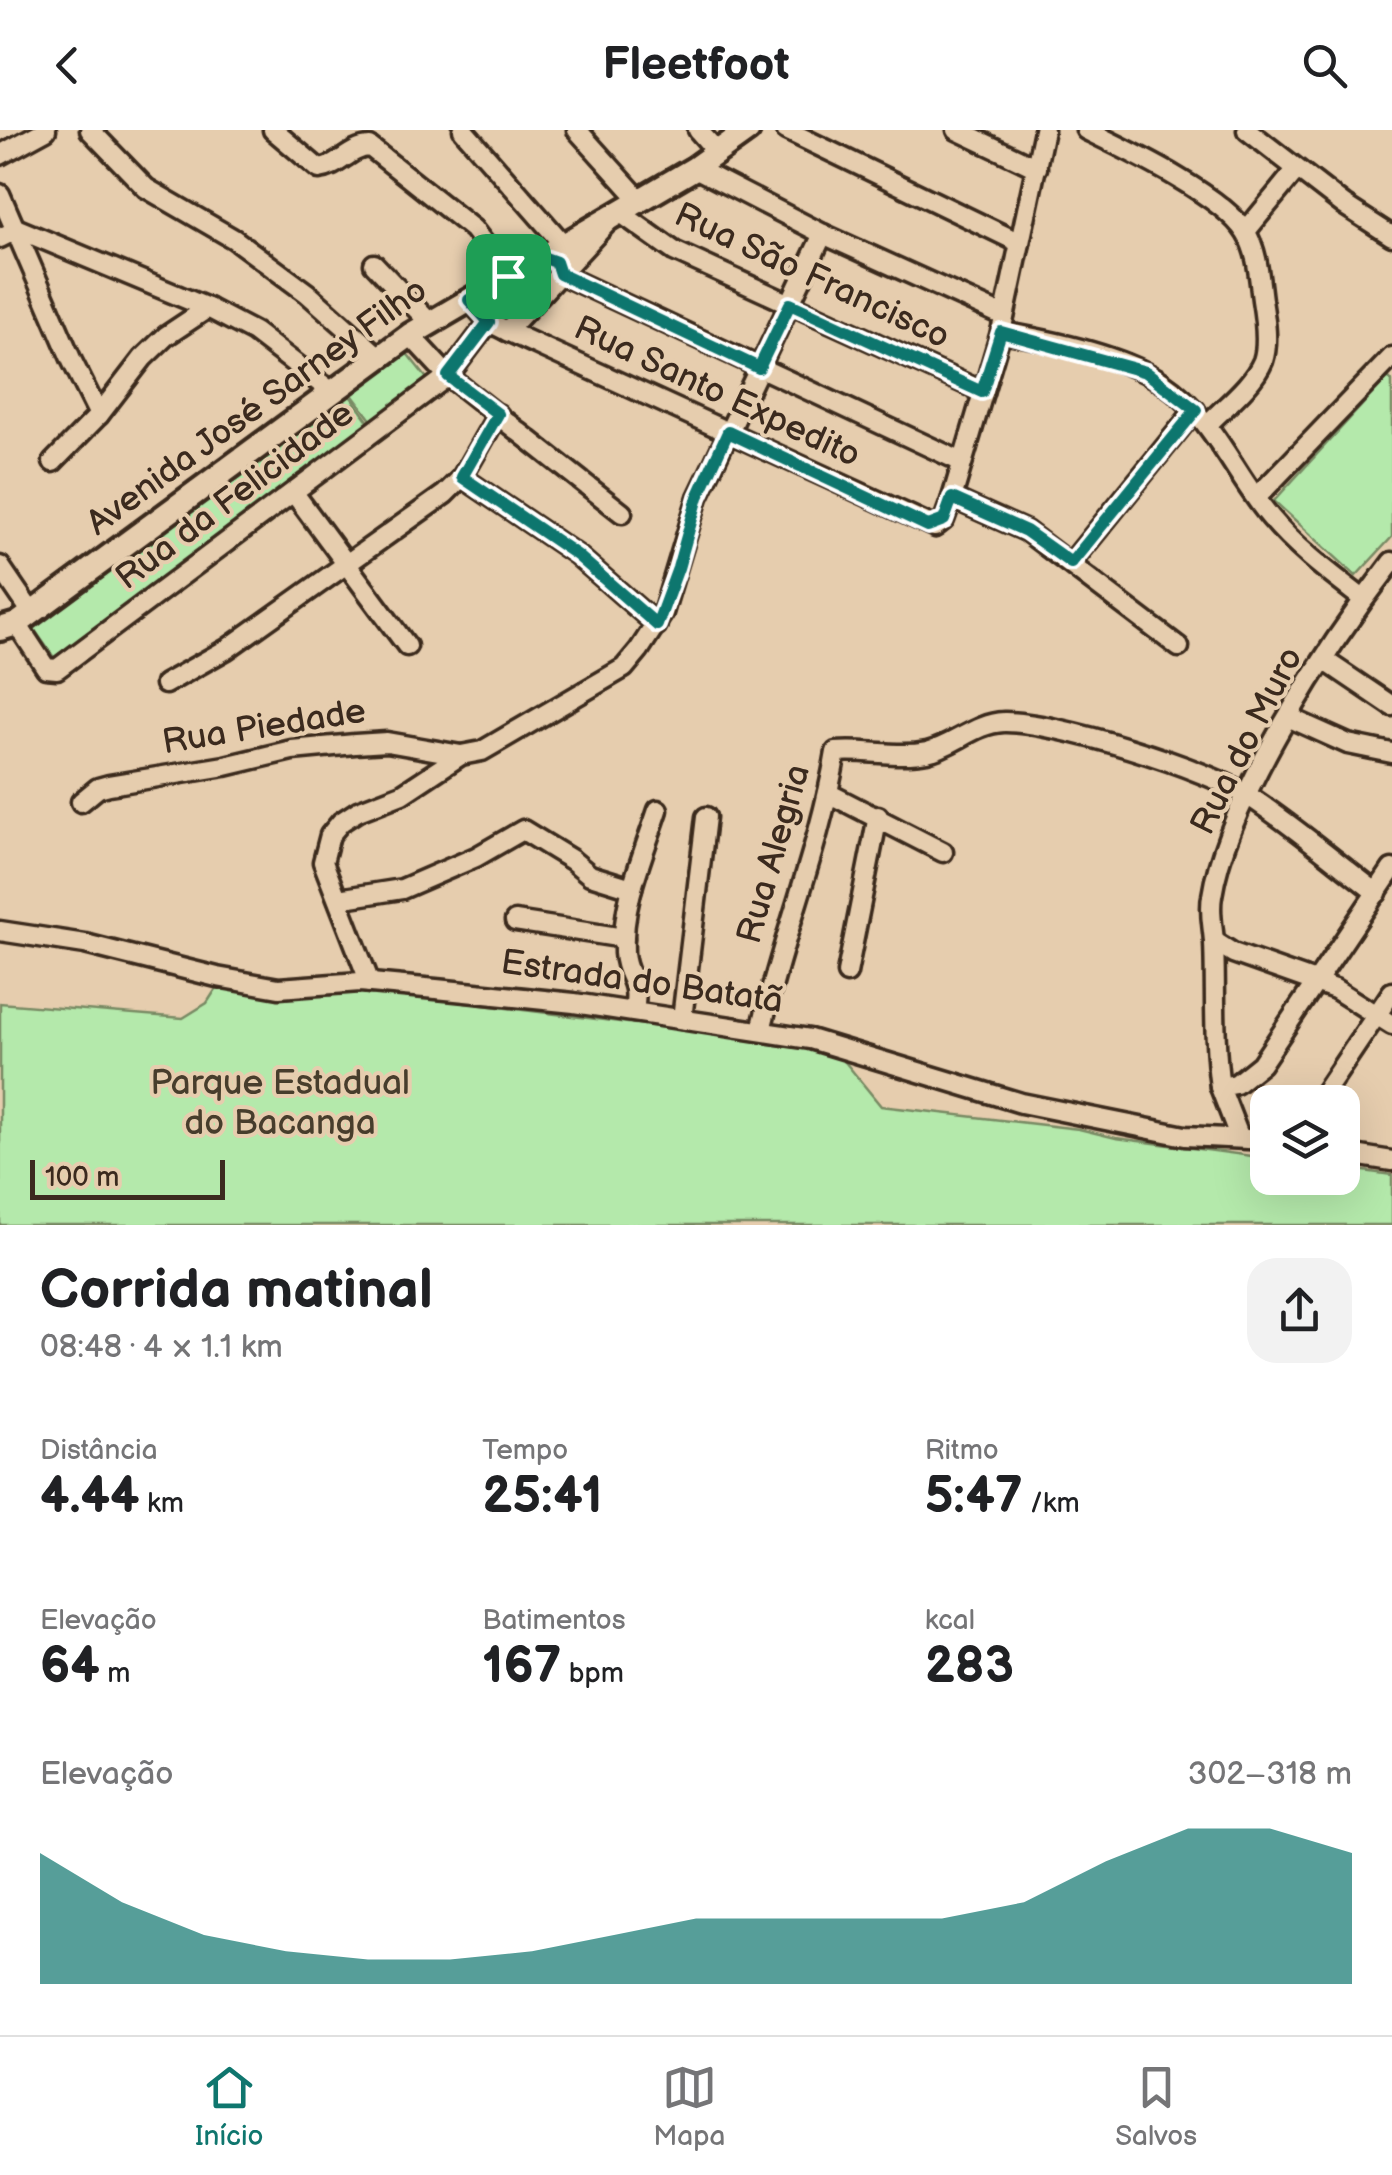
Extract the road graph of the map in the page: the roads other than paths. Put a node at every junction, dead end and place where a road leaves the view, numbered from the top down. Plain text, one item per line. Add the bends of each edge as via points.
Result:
1 (46, 130) edge
2 (90, 130) edge
3 (273, 130) edge
4 (463, 130) edge
5 (576, 130) edge
6 (698, 130) edge
7 (748, 130) edge
8 (786, 130) edge
9 (957, 130) edge
10 (1044, 130) edge
11 (1086, 130) edge
12 (1247, 130) edge
13 (718, 152) junction
14 (0, 154) edge
15 (695, 168) junction
16 (1037, 168) junction
17 (1296, 170) junction
18 (0, 194) edge
19 (639, 200) junction
20 (618, 211) junction
21 (18, 229) junction
22 (1246, 232) junction
23 (824, 234) junction
24 (1392, 236) edge
25 (0, 238) edge
26 (1020, 242) junction
27 (563, 244) junction
28 (542, 257) junction
29 (374, 264) dead end
30 (512, 274) junction
31 (560, 274) junction
32 (538, 298) junction
33 (469, 300) junction
34 (790, 304) junction
35 (208, 308) junction
36 (489, 322) junction
37 (1003, 324) junction
38 (420, 329) junction
39 (507, 331) junction
40 (380, 358) junction
41 (1389, 365) edge
42 (759, 368) junction
43 (448, 376) junction
44 (332, 392) junction
45 (982, 392) junction
46 (498, 414) junction
47 (99, 415) junction
48 (1201, 417) junction
49 (728, 432) junction
50 (53, 462) dead end
51 (962, 462) junction
52 (462, 477) junction
53 (294, 493) junction
54 (1256, 497) junction
55 (952, 498) junction
56 (622, 513) dead end
57 (1392, 562) edge
58 (344, 563) junction
59 (1071, 563) junction
60 (0, 566) edge
61 (1363, 599) junction
62 (16, 622) edge
63 (657, 625) junction
64 (407, 646) dead end
65 (1180, 647) dead end
66 (1324, 660) junction
67 (165, 684) dead end
68 (1392, 706) edge
69 (1290, 718) junction
70 (1392, 753) edge
71 (461, 755) junction
72 (828, 793) junction
73 (1247, 794) junction
74 (81, 802) dead end
75 (658, 810) dead end
76 (706, 816) dead end
77 (878, 816) junction
78 (943, 852) dead end
79 (1392, 870) edge
80 (632, 888) junction
81 (1377, 894) junction
82 (338, 899) junction
83 (514, 921) dead end
84 (0, 931) edge
85 (624, 938) junction
86 (1214, 941) junction
87 (847, 972) dead end
88 (1316, 980) junction
89 (370, 983) junction
90 (1392, 992) edge
91 (634, 1012) junction
92 (682, 1020) junction
93 (1384, 1020) edge
94 (760, 1031) junction
95 (1332, 1085) edge
96 (1220, 1086) junction
97 (1239, 1136) junction
98 (1250, 1138) edge
99 (1360, 1155) edge
100 (1392, 1161) edge

1 - 14 street
2 - 40 street via 146,188 307,292
3 - 30 street via 319,169 370,147 473,228
4 - 27 street
5 - 19 street
6 - 13 street
7 - 13 main road, Avenida José Sarney Filho
8 - 26 street
9 - 16 street
10 - 16 street
11 - 22 street via 1192,188
12 - 17 street
13 - 15 main road, Avenida José Sarney Filho
15 - 19 main road, Avenida José Sarney Filho
15 - 23 street
16 - 26 street
17 - 22 street
17 - 24 street
18 - 21 street
19 - 20 main road, Avenida José Sarney Filho
20 - 27 main road, Avenida José Sarney Filho
20 - 31 street
20 - 34 street, Rua São Francisco via 674,251
21 - 25 street
21 - 35 street
21 - 47 street
22 - 48 street via 1263,304 1265,355 1256,373
23 - 34 street
23 - 37 street
26 - 37 street
27 - 28 main road, Avenida José Sarney Filho
28 - 30 main road, Avenida José Sarney Filho
28 - 31 street via 556,262
29 - 38 street
30 - 32 street
30 - 33 main road, Avenida José Sarney Filho
31 - 32 street
31 - 42 street
32 - 39 street
33 - 36 street, Rua Santo Expedito
33 - 38 main road, Avenida José Sarney Filho
34 - 42 street
34 - 45 street, Rua São Francisco
35 - 44 street via 254,332
35 - 47 street via 143,358
36 - 39 street, Rua Santo Expedito
36 - 43 street, Rua da Felicidade
37 - 45 street
37 - 48 street via 1146,372
38 - 40 main road, Avenida José Sarney Filho
38 - 43 street
39 - 49 street, Rua Santo Expedito
40 - 44 main road, Avenida José Sarney Filho
41 - 54 street
42 - 49 street
42 - 51 street
43 - 46 street
43 - 53 street, Rua da Felicidade
44 - 62 main road, Avenida José Sarney Filho
45 - 51 street
46 - 52 street
46 - 56 street
47 - 50 street
48 - 54 street
48 - 59 street
49 - 55 street, Rua Santo Expedito via 928,526 944,520
49 - 63 street via 698,497
51 - 55 street
52 - 58 street
52 - 63 street via 577,555
53 - 58 street
53 - 62 street, Rua da Felicidade via 57,669 46,668
54 - 61 street via 1298,547
55 - 59 street via 1026,531
57 - 61 street, Rua do Muro
58 - 64 street
58 - 67 street via 227,649
59 - 65 street
60 - 62 street
61 - 66 street, Rua do Muro
63 - 71 street via 624,668 482,751
66 - 68 street
66 - 69 street, Rua do Muro
69 - 70 street via 1348,744
69 - 73 street, Rua do Muro
71 - 74 street, Rua Piedade via 386,742 292,750 109,784
71 - 82 street via 402,794 341,822 323,862
72 - 73 street, Rua Alegria via 836,752 915,754 1008,722 1095,740
72 - 77 street
72 - 94 street, Rua Alegria
73 - 81 street
73 - 86 street, Rua do Muro via 1212,894
75 - 80 street
76 - 92 street
77 - 78 street
77 - 87 street
79 - 81 street
80 - 82 street via 590,875 523,830 402,889
80 - 85 street
81 - 88 street
82 - 89 street
83 - 85 street
84 - 89 street, Estrada do Batatã via 279,988
85 - 91 street via 637,992
86 - 88 street
86 - 96 street, Rua do Muro
88 - 93 street
88 - 96 street via 1261,1064 1236,1084
89 - 91 street, Estrada do Batatã
90 - 93 street
91 - 92 street, Estrada do Batatã
92 - 94 street, Estrada do Batatã
93 - 95 street
94 - 97 street, Estrada do Batatã via 810,1039 1037,1106 1185,1136
96 - 97 street, Rua do Muro
97 - 98 street, Estrada do Batatã
99 - 100 street

